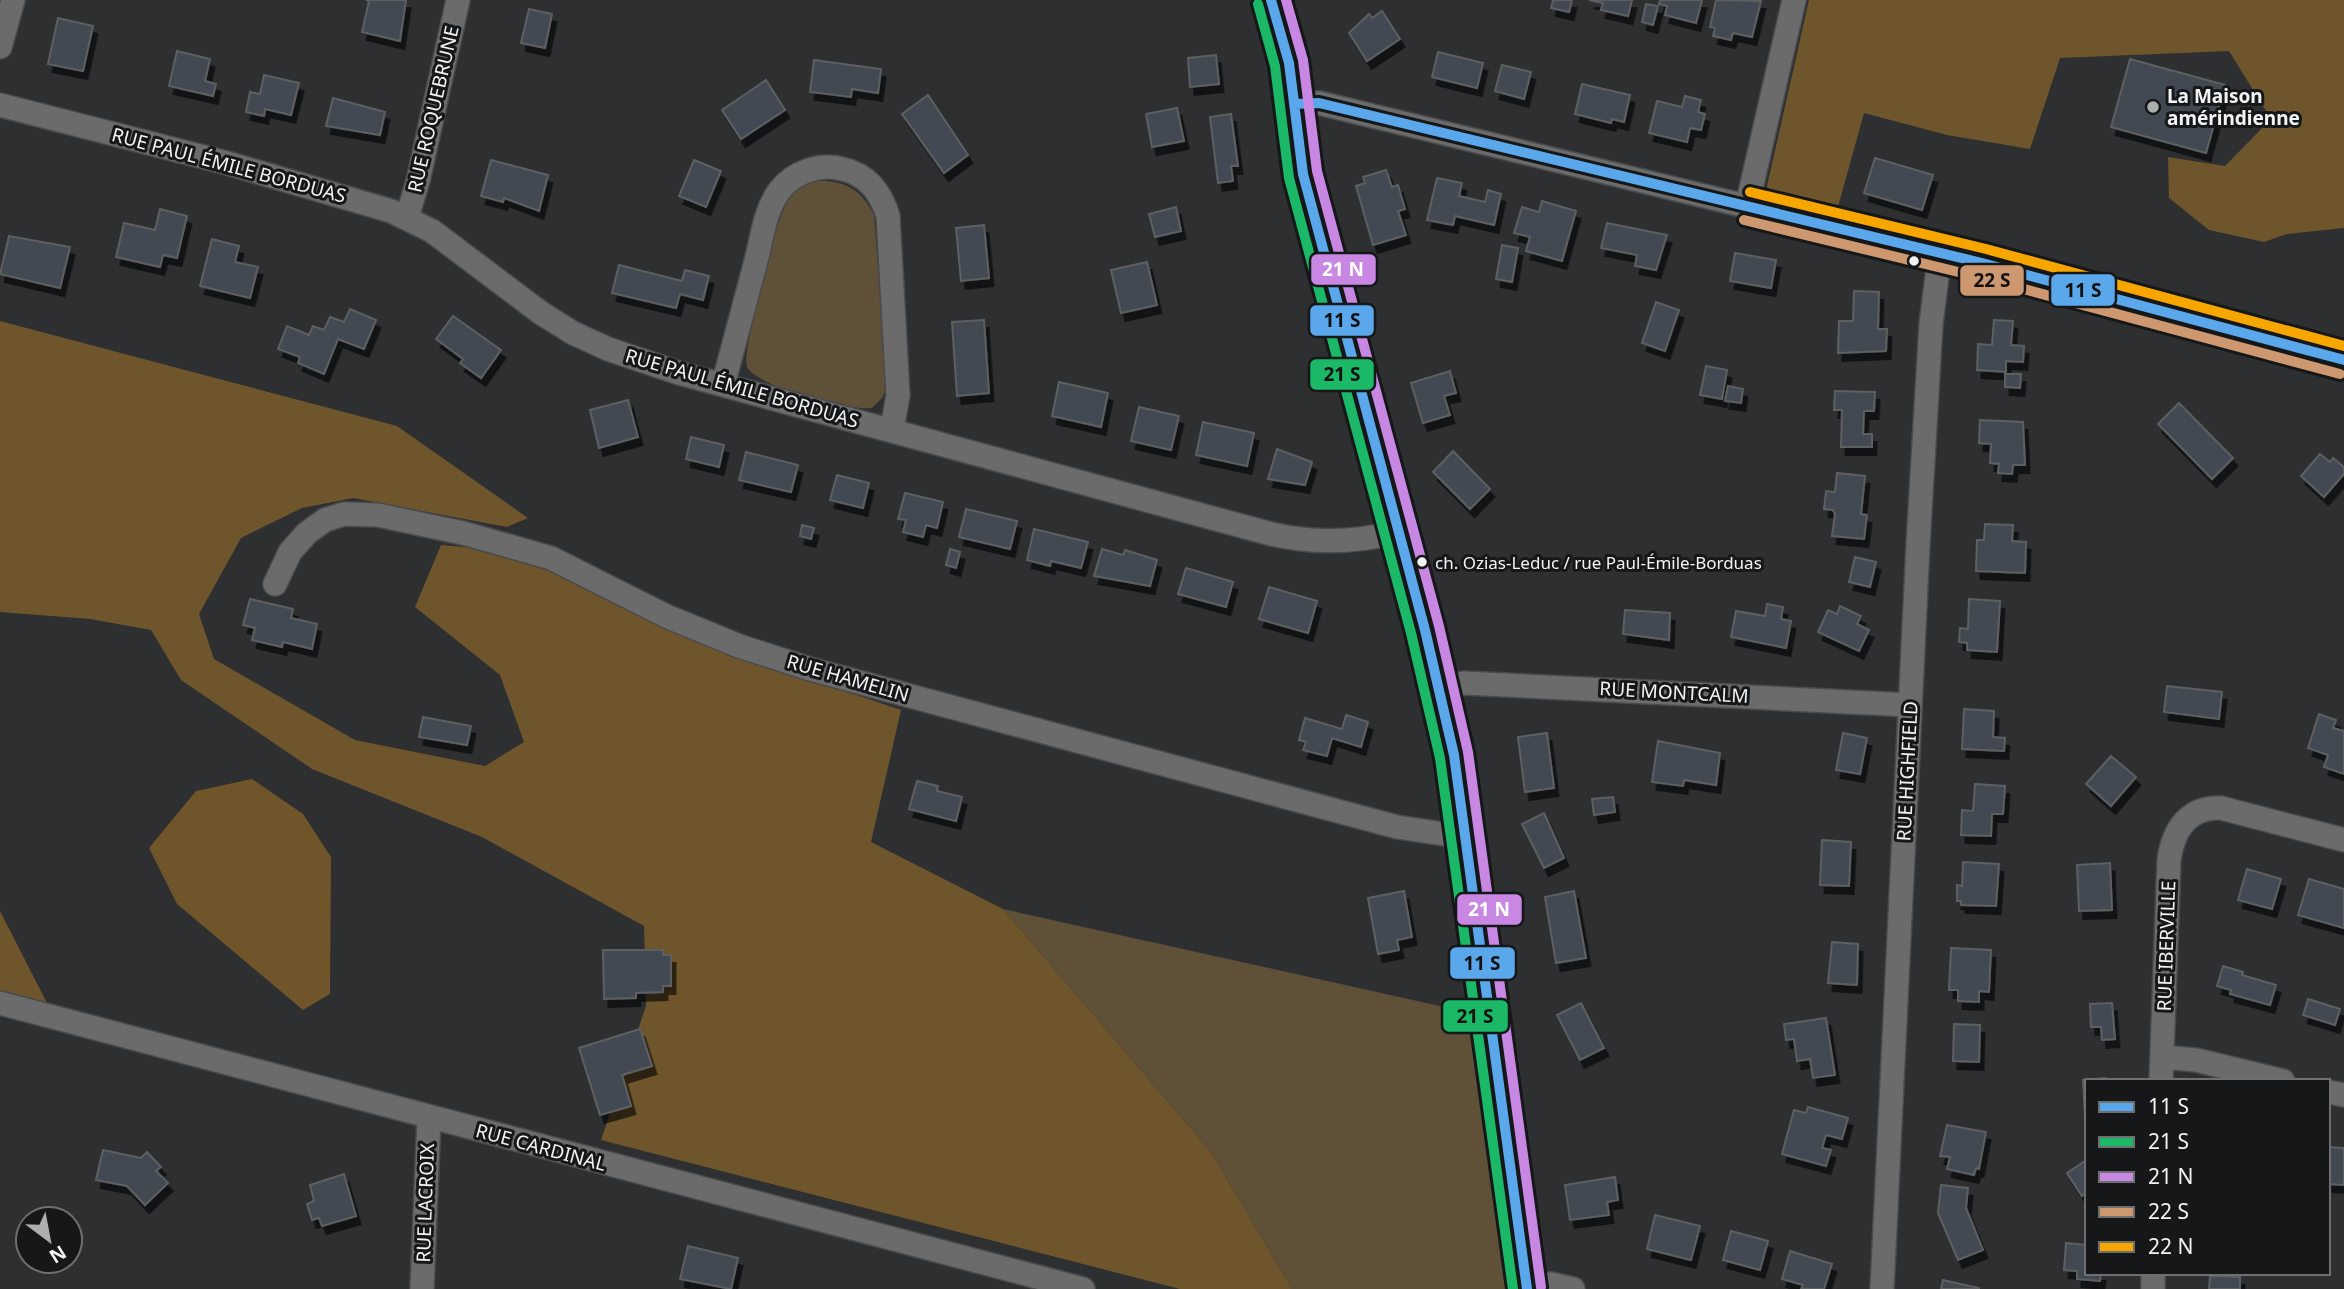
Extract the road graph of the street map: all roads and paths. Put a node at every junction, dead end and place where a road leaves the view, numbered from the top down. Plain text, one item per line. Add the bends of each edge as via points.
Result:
1 (13, 0) edge
2 (458, 0) edge
3 (1271, 0) edge
4 (1794, 0) edge
5 (0, 47) edge
6 (1295, 104) junction
7 (0, 105) edge
8 (1748, 206) junction
9 (407, 218) junction
10 (1940, 253) junction
11 (2344, 360) edge
12 (723, 385) junction
13 (892, 430) junction
14 (1398, 532) junction
15 (275, 584) dead end
16 (1439, 687) junction
17 (1910, 705) junction
18 (1465, 830) junction
19 (2344, 840) edge
20 (0, 1003) edge
21 (2162, 1057) junction
22 (2161, 1079) edge
23 (2275, 1079) edge
24 (429, 1117) junction
25 (1527, 1287) edge
26 (422, 1289) edge
27 (1083, 1289) edge
28 (1573, 1289) edge
29 (1882, 1289) edge

1 - 5 street
2 - 9 street, RUE ROQUEBRUNE
3 - 6 street via 1286,47
4 - 8 street
6 - 8 street via 1319,103
6 - 14 street via 1303,174
7 - 9 street, RUE PAUL ÉMILE BORDUAS via 339,194
8 - 10 street
9 - 12 street, RUE PAUL ÉMILE BORDUAS via 444,239 573,333 625,355
10 - 11 street
10 - 17 street, RUE HIGHFIELD via 1931,324
12 - 13 street, RUE PAUL ÉMILE BORDUAS
12 - 13 street via 775,197 785,184 808,170 842,169 872,186 888,216 898,396
13 - 14 street, RUE PAUL ÉMILE BORDUAS via 1289,538 1338,542
14 - 16 street
15 - 18 street, RUE HAMELIN via 290,552 325,520 344,513 408,520 551,558 666,616 798,665 1396,827 1444,834
16 - 17 street, RUE MONTCALM via 1477,683
16 - 18 street
17 - 29 street, RUE HIGHFIELD
18 - 25 street
19 - 21 street, RUE IBERVILLE via 2221,808 2188,817 2175,834 2169,860
20 - 24 street, RUE CARDINAL
21 - 22 street, RUE IBERVILLE
21 - 23 street via 2196,1060
24 - 26 street, RUE LACROIX
24 - 27 street, RUE CARDINAL
25 - 28 street via 1551,1284

